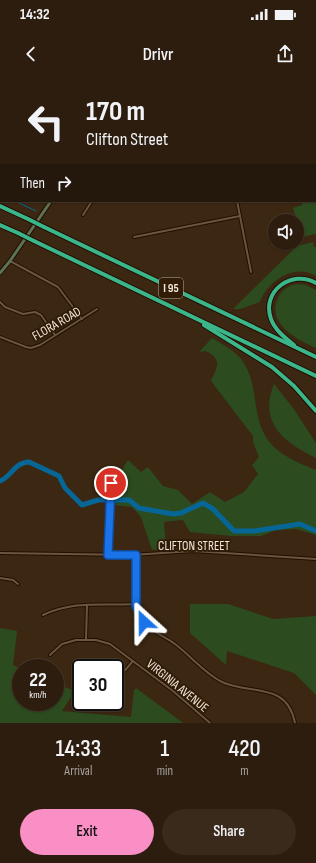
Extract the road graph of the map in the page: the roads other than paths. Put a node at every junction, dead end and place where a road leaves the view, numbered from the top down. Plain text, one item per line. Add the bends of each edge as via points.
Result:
1 (50, 202) edge
2 (91, 202) edge
3 (237, 202) edge
4 (0, 206) edge
5 (83, 215) dead end
6 (240, 216) junction
7 (0, 225) edge
8 (134, 237) dead end
9 (10, 261) junction
10 (251, 272) dead end
11 (0, 273) edge
12 (316, 283) edge
13 (0, 302) edge
14 (97, 309) dead end
15 (82, 318) junction
16 (196, 318) junction
17 (55, 335) junction
18 (0, 337) edge
19 (299, 349) junction
20 (316, 357) edge
21 (316, 376) edge
22 (316, 411) edge
23 (111, 483) dead end
24 (0, 553) edge
25 (108, 555) junction
26 (136, 555) junction
27 (316, 559) edge
28 (0, 578) edge
29 (18, 584) dead end
30 (87, 604) junction
31 (136, 604) junction
32 (43, 615) dead end
33 (86, 640) junction
34 (50, 655) dead end
35 (133, 661) junction
36 (124, 672) edge
37 (210, 723) edge
38 (296, 723) edge

1 - 9 main road
2 - 5 street
3 - 6 street
4 - 19 highway, I 95, bridge
6 - 8 street
6 - 10 street
7 - 16 highway, I 95, bridge
9 - 11 main road
9 - 15 street via 58,287
12 - 19 highway via 302,278 288,280 276,289 270,302 270,316 274,325
13 - 17 street via 5,307 23,314 35,312 41,315
14 - 15 street, FLORA ROAD
15 - 17 street, FLORA ROAD
16 - 21 highway, I 95
16 - 22 highway via 272,367 294,386
17 - 18 street, FLORA ROAD via 31,348
19 - 20 highway, I 95
23 - 25 street
24 - 25 street, CLIFTON STREET
25 - 26 street, CLIFTON STREET
26 - 27 street, CLIFTON STREET via 193,551
26 - 31 street
28 - 29 street via 13,580
30 - 31 street
30 - 32 street via 62,607
30 - 33 street
31 - 38 street via 139,615 151,629 175,644 209,674 230,685 274,693 288,706
33 - 34 street, VIRGINIA AVENUE via 62,644
33 - 35 street, VIRGINIA AVENUE via 110,644
35 - 36 street
35 - 37 street, VIRGINIA AVENUE

